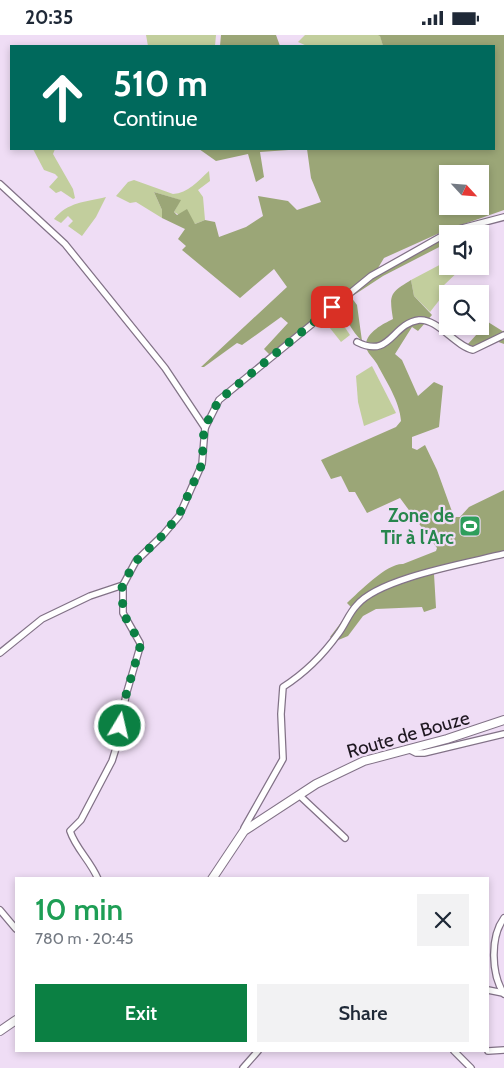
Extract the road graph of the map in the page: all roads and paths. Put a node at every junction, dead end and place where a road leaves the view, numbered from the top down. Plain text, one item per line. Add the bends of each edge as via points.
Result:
1 (0, 184) edge
2 (504, 217) edge
3 (504, 335) edge
4 (357, 342) dead end
5 (204, 428) junction
6 (504, 554) edge
7 (122, 585) junction
8 (0, 653) edge
9 (504, 720) edge
10 (504, 734) edge
11 (408, 749) junction
12 (299, 795) junction
13 (244, 831) junction
14 (345, 838) dead end
15 (97, 877) edge
16 (213, 877) edge
17 (0, 910) edge
18 (504, 917) edge
19 (15, 928) edge
20 (489, 990) edge
21 (503, 993) edge
22 (15, 1021) edge
23 (0, 1031) edge
24 (504, 1050) edge
25 (489, 1051) edge
26 (257, 1052) edge
27 (455, 1052) edge
28 (243, 1068) edge
29 (471, 1068) edge

1 - 5 street via 65,244 165,368
2 - 5 street via 451,231 370,275 219,400
3 - 4 street via 473,350 463,347 432,324 418,320 380,347 367,347
5 - 7 street via 202,464 179,515 136,561
6 - 13 street via 390,584 370,593 357,604 338,634 312,665 284,687 281,714 284,759
7 - 8 street via 42,619
7 - 15 street via 123,613 140,647 112,761 81,820 70,831 74,845 92,865
9 - 11 main road, Route de Bouze
10 - 11 street via 424,753
11 - 12 main road, Route de Bouze via 364,761
12 - 13 main road, Route de Bouze
12 - 14 street
13 - 16 main road, Route de Bouze
17 - 19 street
18 - 21 street via 495,935 495,963
20 - 21 street
22 - 23 main road
24 - 25 street
26 - 28 street
27 - 29 street

